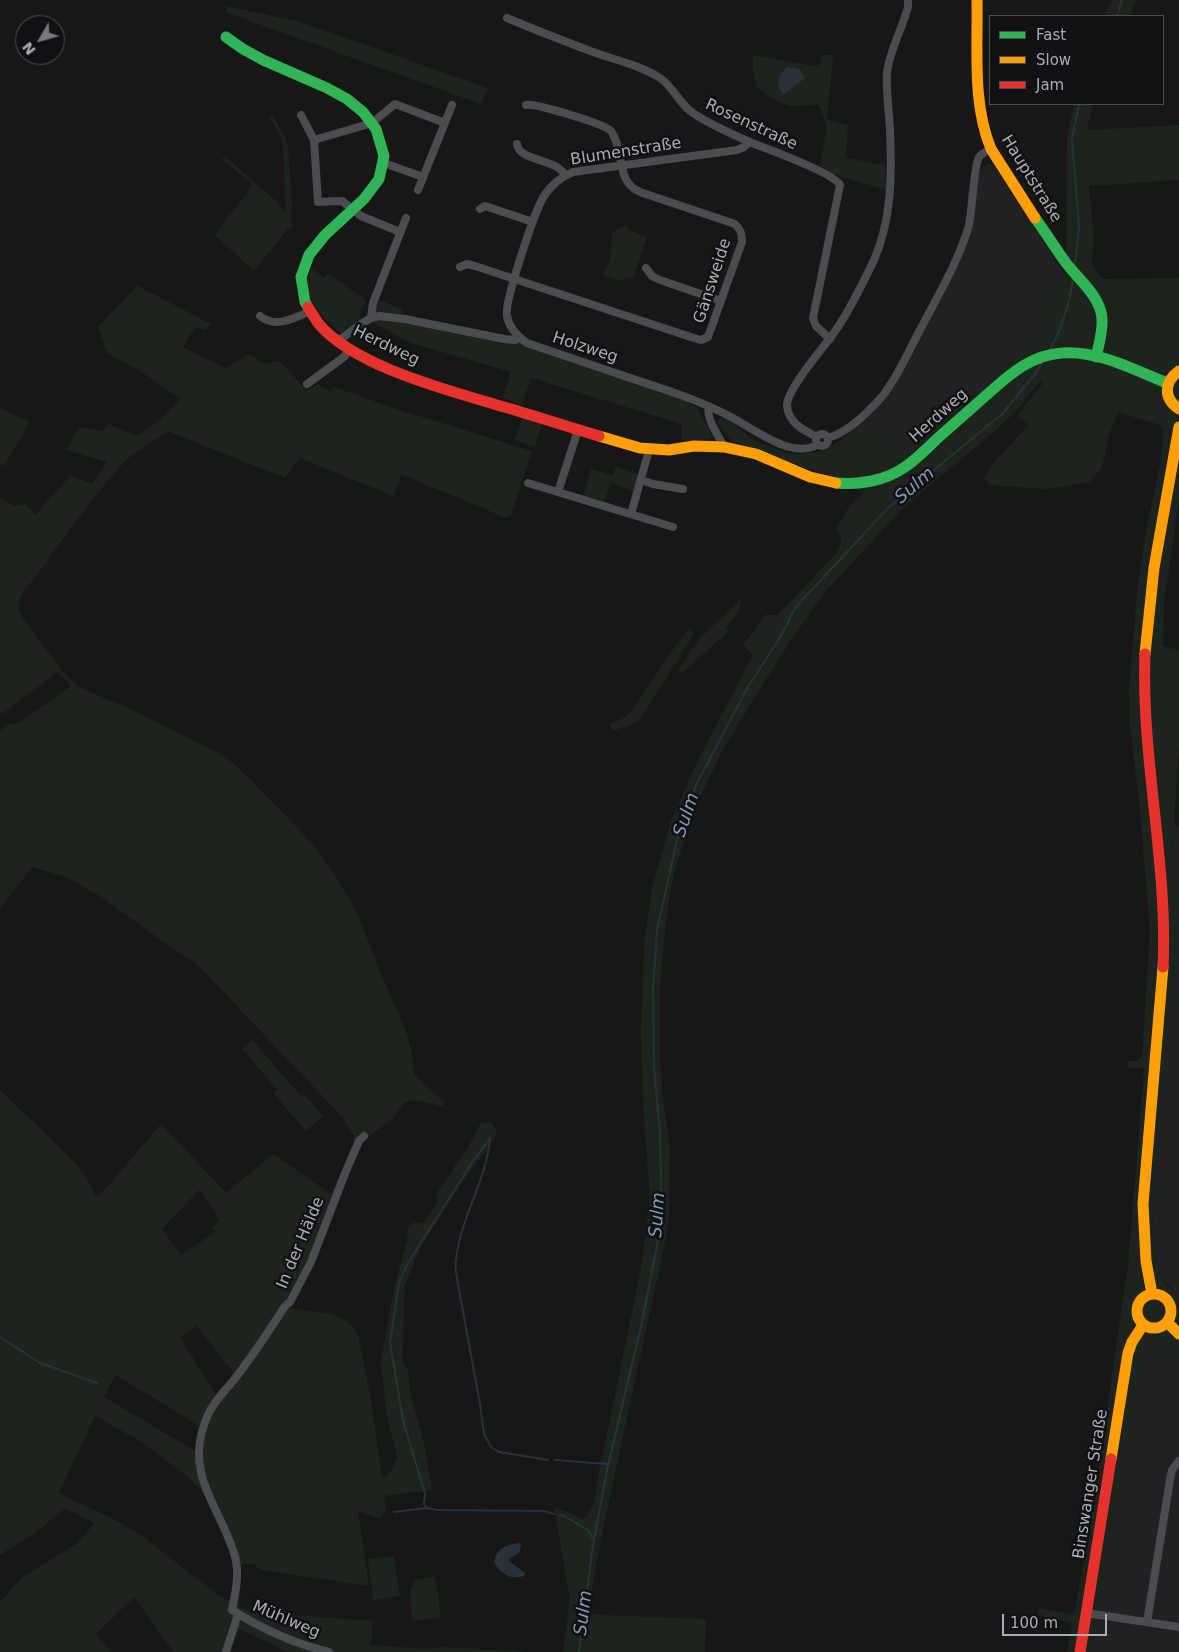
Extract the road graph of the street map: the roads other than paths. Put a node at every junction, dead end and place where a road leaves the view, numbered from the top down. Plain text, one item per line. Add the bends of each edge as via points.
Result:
1 (908, 0) edge
2 (977, 0) edge
3 (507, 18) dead end
4 (226, 37) dead end
5 (452, 105) dead end
6 (526, 105) dead end
7 (301, 115) dead end
8 (372, 123) junction
9 (445, 123) junction
10 (314, 140) junction
11 (750, 142) junction
12 (517, 144) dead end
13 (991, 149) junction
14 (384, 163) junction
15 (622, 166) junction
16 (566, 175) junction
17 (423, 178) junction
18 (418, 190) dead end
19 (480, 210) dead end
20 (352, 211) junction
21 (406, 218) dead end
22 (533, 222) junction
23 (400, 232) junction
24 (460, 266) dead end
25 (646, 268) dead end
26 (514, 278) junction
27 (721, 301) junction
28 (311, 311) junction
29 (260, 316) dead end
30 (371, 318) junction
31 (520, 338) junction
32 (830, 339) junction
33 (338, 341) junction
34 (350, 349) junction
35 (1096, 357) junction
36 (1179, 371) edge
37 (1167, 383) junction
38 (307, 384) dead end
39 (709, 406) junction
40 (1179, 409) edge
41 (1179, 428) edge
42 (578, 430) junction
43 (818, 440) junction
44 (724, 446) junction
45 (649, 450) junction
46 (641, 480) junction
47 (528, 483) dead end
48 (683, 489) dead end
49 (558, 492) junction
50 (631, 514) junction
51 (673, 527) dead end
52 (364, 1136) dead end
53 (1152, 1294) junction
54 (1168, 1323) junction
55 (1143, 1324) junction
56 (1179, 1334) edge
57 (1179, 1461) edge
58 (235, 1612) junction
59 (1086, 1612) junction
60 (1147, 1622) junction
61 (1179, 1627) edge
62 (226, 1652) edge
63 (330, 1652) edge
64 (1080, 1652) edge

1 - 32 street via 887,72 891,157 885,229 855,298
2 - 13 street, Hauptstraße via 979,103
3 - 11 street, Rosenstraße via 656,76 694,114
4 - 8 street via 256,57 336,93 361,110
5 - 9 street
6 - 15 street via 544,107 607,128 615,138
7 - 10 street
8 - 9 street via 395,104
8 - 10 street
8 - 14 street via 383,144
9 - 17 street
10 - 20 street via 318,202 342,201
11 - 15 street, Blumenstraße via 737,150
11 - 32 street, Rosenstraße via 815,169 839,183 813,318 816,326
12 - 16 street via 522,154 557,167
13 - 35 street, Hauptstraße via 1031,212 1098,304 1102,328
13 - 43 street, Holzweg via 976,164 968,226 958,254 894,378 866,413 842,432 828,438 825,445 820,446
14 - 17 street
14 - 20 street, Herdweg via 373,189
15 - 16 street, Blumenstraße
15 - 27 street, Gänsweide via 626,180 635,190 735,224 741,232 742,242
16 - 22 street, Blumenstraße via 543,197
17 - 18 street
19 - 22 street via 486,206
20 - 23 street
20 - 28 street, Herdweg via 318,242 304,265 300,283
21 - 23 street
22 - 26 street, Blumenstraße
23 - 30 street via 373,303
24 - 26 street via 467,264
25 - 27 street via 660,280
26 - 27 street, Gänsweide via 700,340 708,338
26 - 31 street, Blumenstraße via 506,315 512,330
28 - 29 street via 278,322
28 - 33 street, Herdweg
30 - 31 street, Holzweg via 405,319 504,339
30 - 33 street
31 - 39 street, Holzweg
32 - 43 street via 797,381 788,400 792,420
33 - 34 street, Herdweg
34 - 38 street
34 - 42 street, Herdweg via 412,378
35 - 37 street, Herdweg
35 - 44 street, Herdweg via 1062,352 1037,358 1019,368 915,460 883,478 854,484 824,481 756,454
36 - 37 street
37 - 40 street via 1169,401
39 - 43 street, Holzweg via 786,446 814,447
39 - 44 street via 709,416
41 - 53 street via 1157,545 1146,638 1144,710 1164,895 1163,977 1143,1204 1147,1270
42 - 45 street, Herdweg
42 - 49 street
44 - 45 street, Herdweg
45 - 46 street
46 - 48 street
46 - 50 street
47 - 49 street
49 - 50 street
50 - 51 street
52 - 58 street, In der Hälde via 344,1176 311,1262 290,1302 233,1381 215,1400 204,1423 199,1458 204,1486 227,1534 236,1562
53 - 54 street via 1162,1296 1171,1304
53 - 55 street via 1138,1304 1138,1317
54 - 55 street via 1154,1329
54 - 56 street
55 - 59 street, Binswanger Straße via 1128,1354
57 - 60 street via 1170,1480
58 - 62 street, In der Hälde
58 - 63 street, Mühlweg via 288,1640
59 - 60 street
59 - 64 street, Binswanger Straße
60 - 61 street

